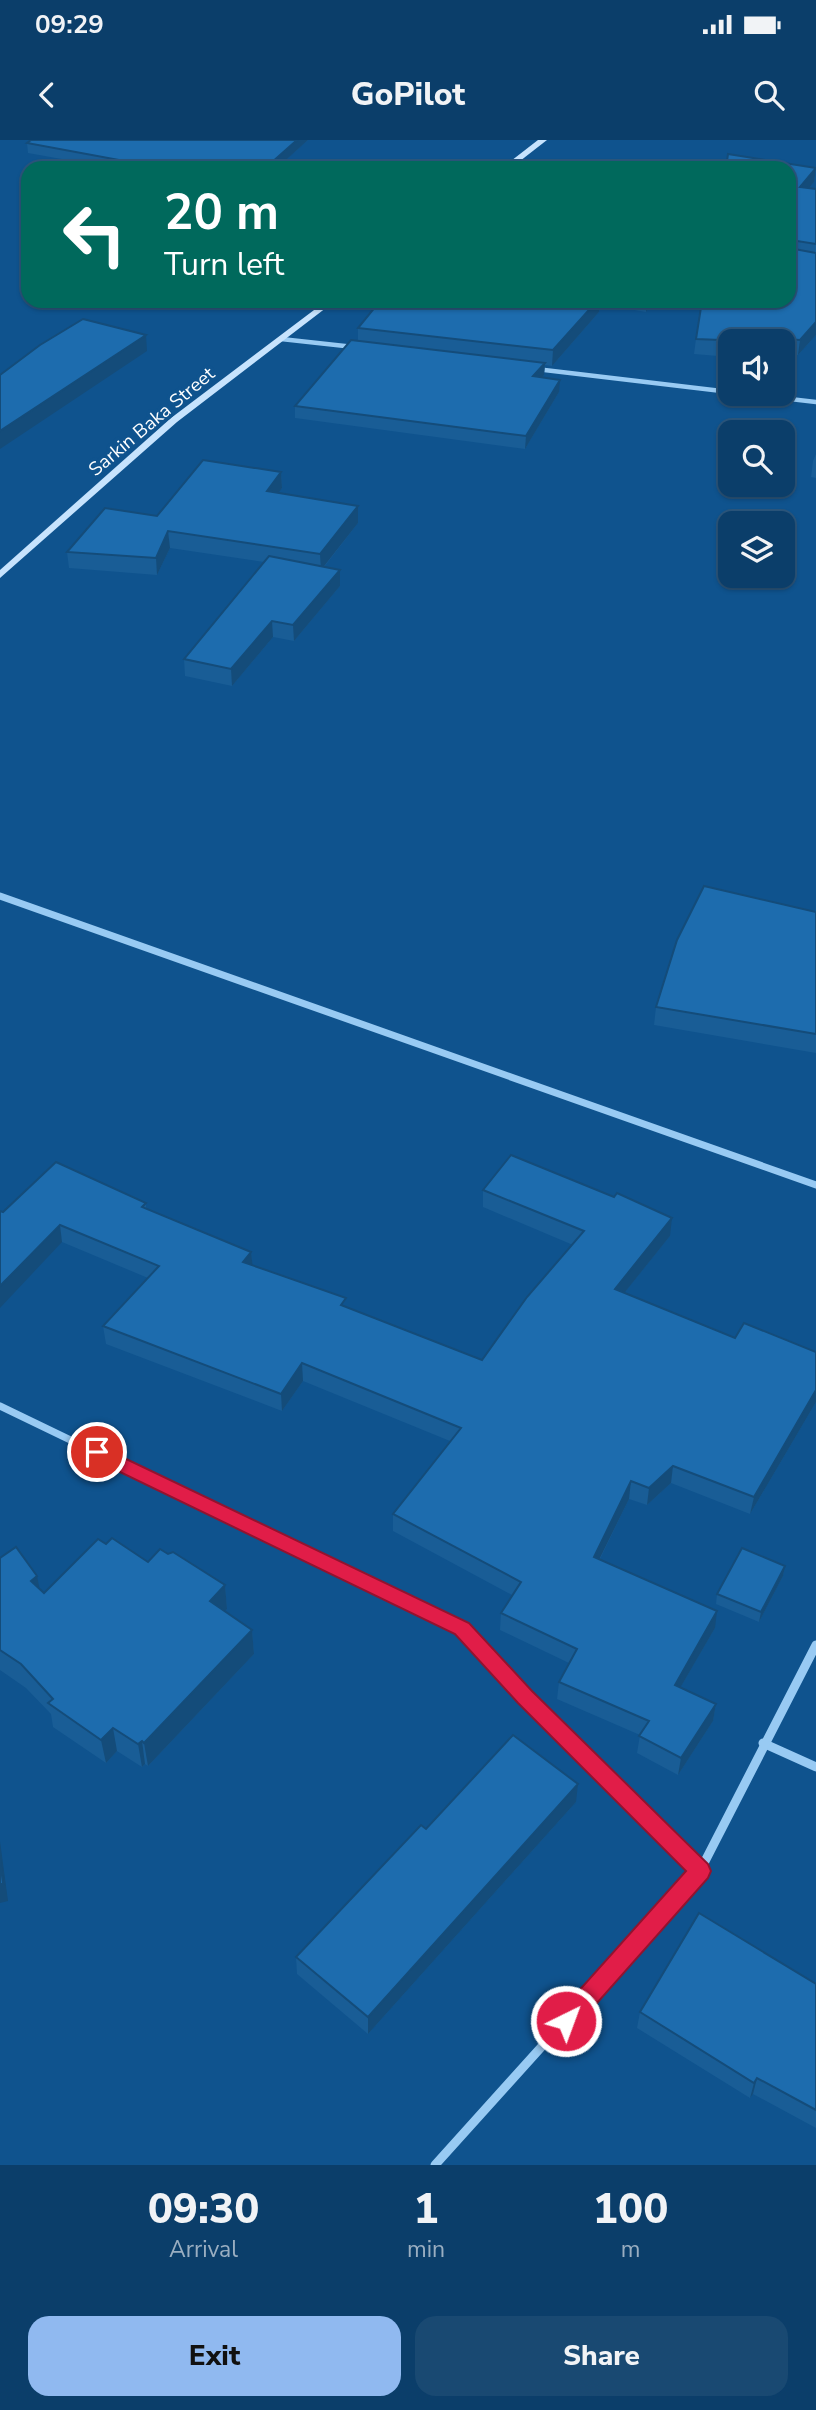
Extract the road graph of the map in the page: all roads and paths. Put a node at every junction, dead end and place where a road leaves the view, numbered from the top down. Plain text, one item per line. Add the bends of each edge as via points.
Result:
1 (543, 140) edge
2 (515, 161) edge
3 (322, 308) edge
4 (281, 339) junction
5 (363, 348) edge
6 (526, 368) edge
7 (718, 391) edge
8 (795, 400) edge
9 (816, 402) edge
10 (0, 575) edge
11 (0, 896) edge
12 (816, 1185) edge
13 (0, 1406) edge
14 (816, 1645) edge
15 (763, 1743) junction
16 (816, 1767) edge
17 (700, 1871) junction
18 (435, 2165) edge

1 - 2 street
3 - 4 street, Sarkin Baka Street
4 - 5 street
4 - 10 street, Sarkin Baka Street via 174,420
6 - 7 street
8 - 9 street
11 - 12 street
13 - 17 street via 462,1629
14 - 15 street
15 - 16 street
15 - 17 street
17 - 18 street

